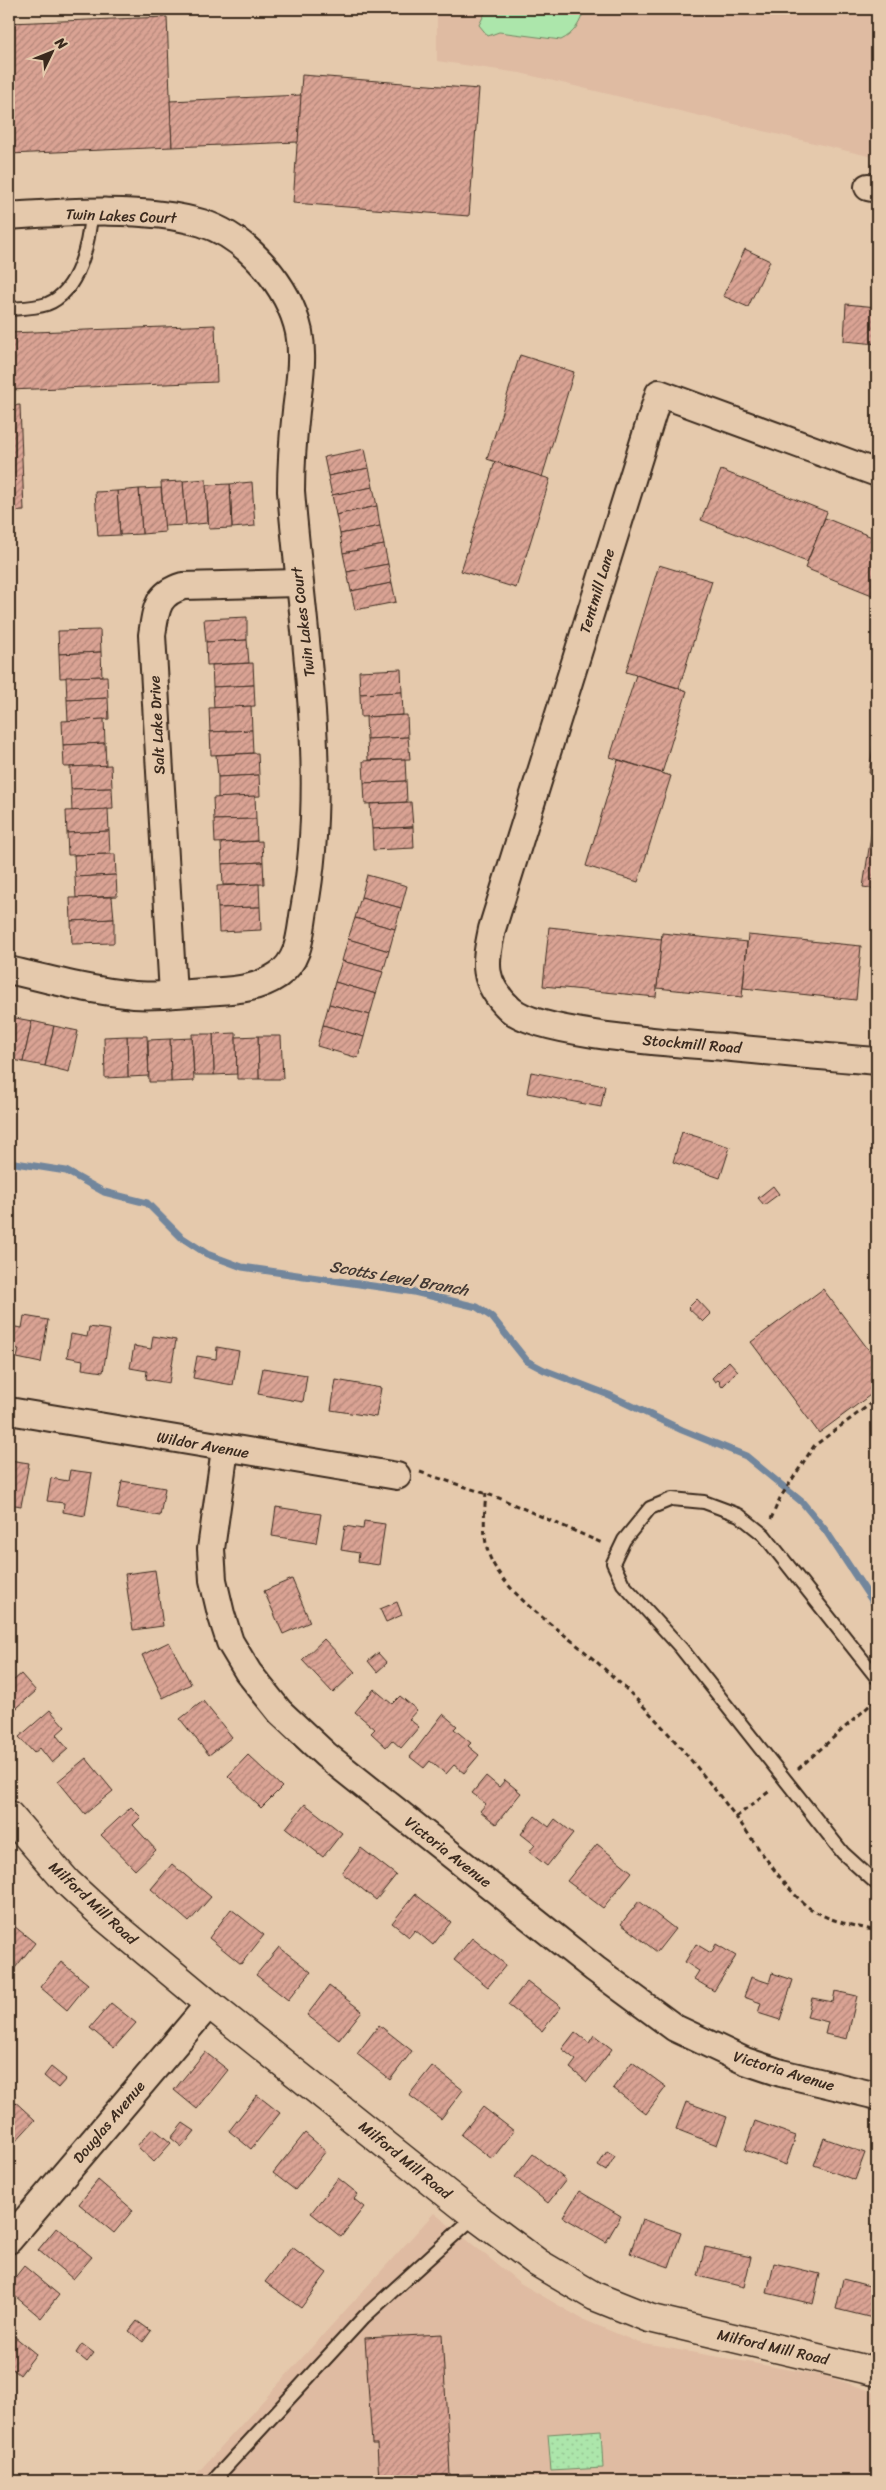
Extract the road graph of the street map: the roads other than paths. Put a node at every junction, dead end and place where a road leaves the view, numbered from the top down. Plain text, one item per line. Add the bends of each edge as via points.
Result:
1 (91, 213) junction
2 (9, 216) edge
3 (9, 309) edge
4 (877, 473) edge
5 (298, 583) junction
6 (9, 970) edge
7 (172, 994) junction
8 (510, 1009) joint
9 (877, 1061) edge
10 (9, 1411) edge
11 (225, 1449) junction
12 (397, 1476) road end
13 (877, 1678) edge
14 (9, 1815) edge
15 (19, 1838) edge
16 (877, 1884) edge
17 (209, 2004) junction
18 (877, 2096) edge
19 (475, 2216) junction
20 (9, 2240) edge
21 (877, 2372) edge
22 (213, 2481) edge

1 - 2 street, Twin Lakes Court
1 - 3 lane via 82,260 60,295 35,307
1 - 5 street, Twin Lakes Court via 182,218 204,224 246,250 268,269 280,286 299,333 301,357 291,491
4 - 8 street, Tentmill Lane via 659,392 492,929 485,962 488,977
5 - 7 street, Twin Lakes Court via 313,712 315,789 312,870 296,953 289,966 276,976 246,989
5 - 7 street, Salt Lake Drive via 183,586 171,590 156,610 152,635
6 - 7 street, Twin Lakes Court via 92,989 136,995
8 - 9 street, Stockmill Road via 542,1024 628,1038
10 - 11 street, Wildor Avenue
11 - 12 street, Wildor Avenue
11 - 18 street, Victoria Avenue via 211,1549 220,1614 230,1642 248,1672 280,1712 326,1755 595,1969 675,2028 745,2061
13 - 16 lane via 764,1535 739,1515 704,1502 672,1499 650,1508 624,1540 612,1564 623,1584 681,1648 843,1853
14 - 15 main road, Milford Mill Road
15 - 17 main road, Milford Mill Road via 94,1907
17 - 19 main road, Milford Mill Road
17 - 20 street, Douglas Avenue
19 - 21 main road, Milford Mill Road via 546,2268 594,2296 639,2314
19 - 22 lane via 364,2316

